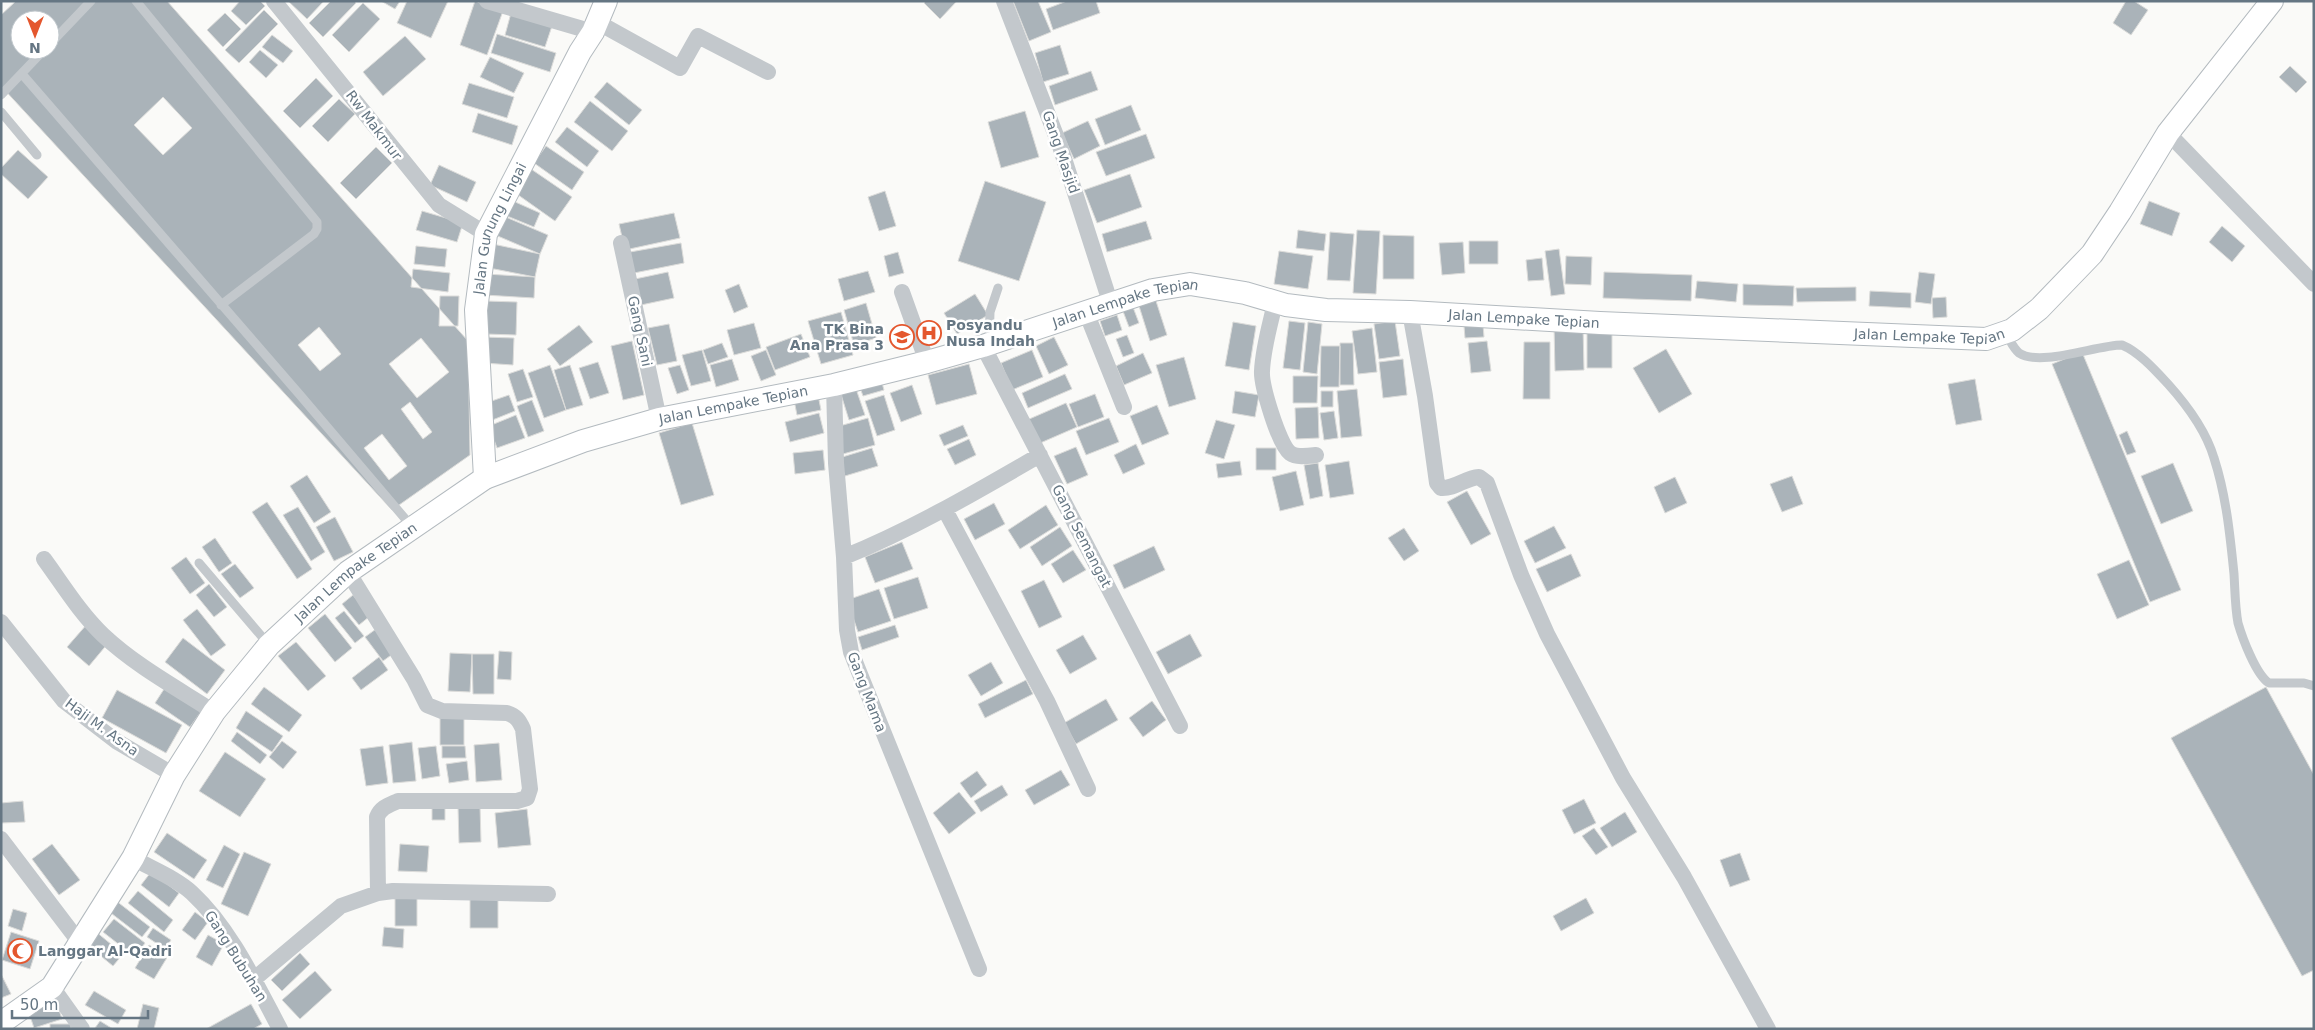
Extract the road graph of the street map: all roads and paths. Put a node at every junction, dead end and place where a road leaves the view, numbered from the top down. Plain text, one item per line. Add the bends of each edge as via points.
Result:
1 (91, 1) edge
2 (136, 1) edge
3 (274, 1) edge
4 (487, 1) edge
5 (606, 1) edge
6 (1004, 1) edge
7 (2272, 1) edge
8 (595, 27) junction
9 (60, 34) edge
10 (35, 60) edge
11 (768, 72) dead end
12 (22, 74) junction
13 (1, 95) edge
14 (1, 112) edge
15 (2168, 133) junction
16 (37, 155) dead end
17 (486, 234) junction
18 (621, 242) dead end
19 (2314, 284) edge
20 (998, 288) dead end
21 (902, 292) dead end
22 (1275, 303) junction
23 (221, 305) junction
24 (1111, 305) junction
25 (1086, 312) junction
26 (1410, 312) junction
27 (2005, 333) junction
28 (986, 346) junction
29 (927, 362) junction
30 (834, 385) junction
31 (1124, 407) dead end
32 (659, 419) junction
33 (1040, 455) junction
34 (1316, 456) dead end
35 (485, 478) junction
36 (945, 510) junction
37 (413, 528) junction
38 (844, 557) junction
39 (44, 559) dead end
40 (200, 563) dead end
41 (348, 572) junction
42 (1, 622) edge
43 (269, 646) junction
44 (2314, 686) edge
45 (214, 712) junction
46 (1180, 726) dead end
47 (174, 775) junction
48 (1088, 789) dead end
49 (1, 839) edge
50 (133, 858) junction
51 (378, 893) junction
52 (548, 894) dead end
53 (80, 943) junction
54 (979, 970) dead end
55 (253, 980) junction
56 (52, 987) junction
57 (1, 1023) edge
58 (82, 1029) edge
59 (280, 1029) edge
60 (1768, 1029) edge

1 - 9 lane
2 - 23 lane via 317,222 314,234
3 - 17 street, Rw Makmur via 439,205
4 - 8 street
5 - 8 street, Jalan Gunung Lingai
6 - 24 street, Gang Masjid via 1063,155
7 - 15 street, Jalan Lempake Tepian
8 - 11 street via 680,68 698,36
8 - 17 street, Jalan Gunung Lingai
10 - 12 lane
12 - 13 lane
12 - 23 lane
14 - 16 lane
15 - 19 street
15 - 27 street, Jalan Lempake Tepian via 2092,254 2040,309
17 - 35 street, Jalan Gunung Lingai via 476,310
18 - 32 street, Gang Sani
20 - 28 lane via 990,312
21 - 29 street
22 - 24 street, Jalan Lempake Tepian via 1245,293 1190,284 1153,290
22 - 26 street, Jalan Lempake Tepian via 1326,310
22 - 34 street via 1264,352 1263,381 1284,448 1299,456
23 - 37 lane
24 - 25 street, Jalan Lempake Tepian
25 - 28 street, Jalan Lempake Tepian
25 - 31 street
26 - 27 street, Jalan Lempake Tepian via 1962,339 1986,339
26 - 60 street via 1436,484 1446,489 1479,476 1491,490 1547,634 1623,778 1684,877
27 - 44 lane via 2017,351 2026,356 2061,356 2122,345 2158,373 2179,397 2214,455 2225,499 2238,622 2255,664 2269,683
28 - 29 street, Jalan Lempake Tepian
28 - 33 street, Gang Semangat
29 - 30 street, Jalan Lempake Tepian
30 - 32 street, Jalan Lempake Tepian
30 - 38 street, Gang Mama via 836,463
32 - 35 street, Jalan Lempake Tepian via 583,441
33 - 36 street
33 - 46 street, Gang Semangat
35 - 37 street, Jalan Lempake Tepian
36 - 38 street via 891,538
36 - 48 street via 1047,701
37 - 41 street, Jalan Lempake Tepian
38 - 54 street, Gang Mama via 847,630 856,669
39 - 45 street via 86,617 104,636
40 - 43 lane
41 - 43 street, Jalan Lempake Tepian
41 - 51 street via 427,705 442,711 507,713 520,722 530,789 526,798 516,801 398,801 387,805 377,817
42 - 47 street, Haji M. Asna via 64,701 116,741
43 - 45 street, Jalan Lempake Tepian
45 - 47 street, Jalan Lempake Tepian
47 - 50 street, Jalan Lempake Tepian
49 - 53 street
50 - 53 street, Jalan Lempake Tepian
50 - 55 street, Gang Bubuhan via 191,892 208,910
51 - 52 street
51 - 55 street via 341,906
53 - 56 street, Jalan Lempake Tepian
55 - 59 street, Gang Bubuhan
56 - 57 street
56 - 58 street

